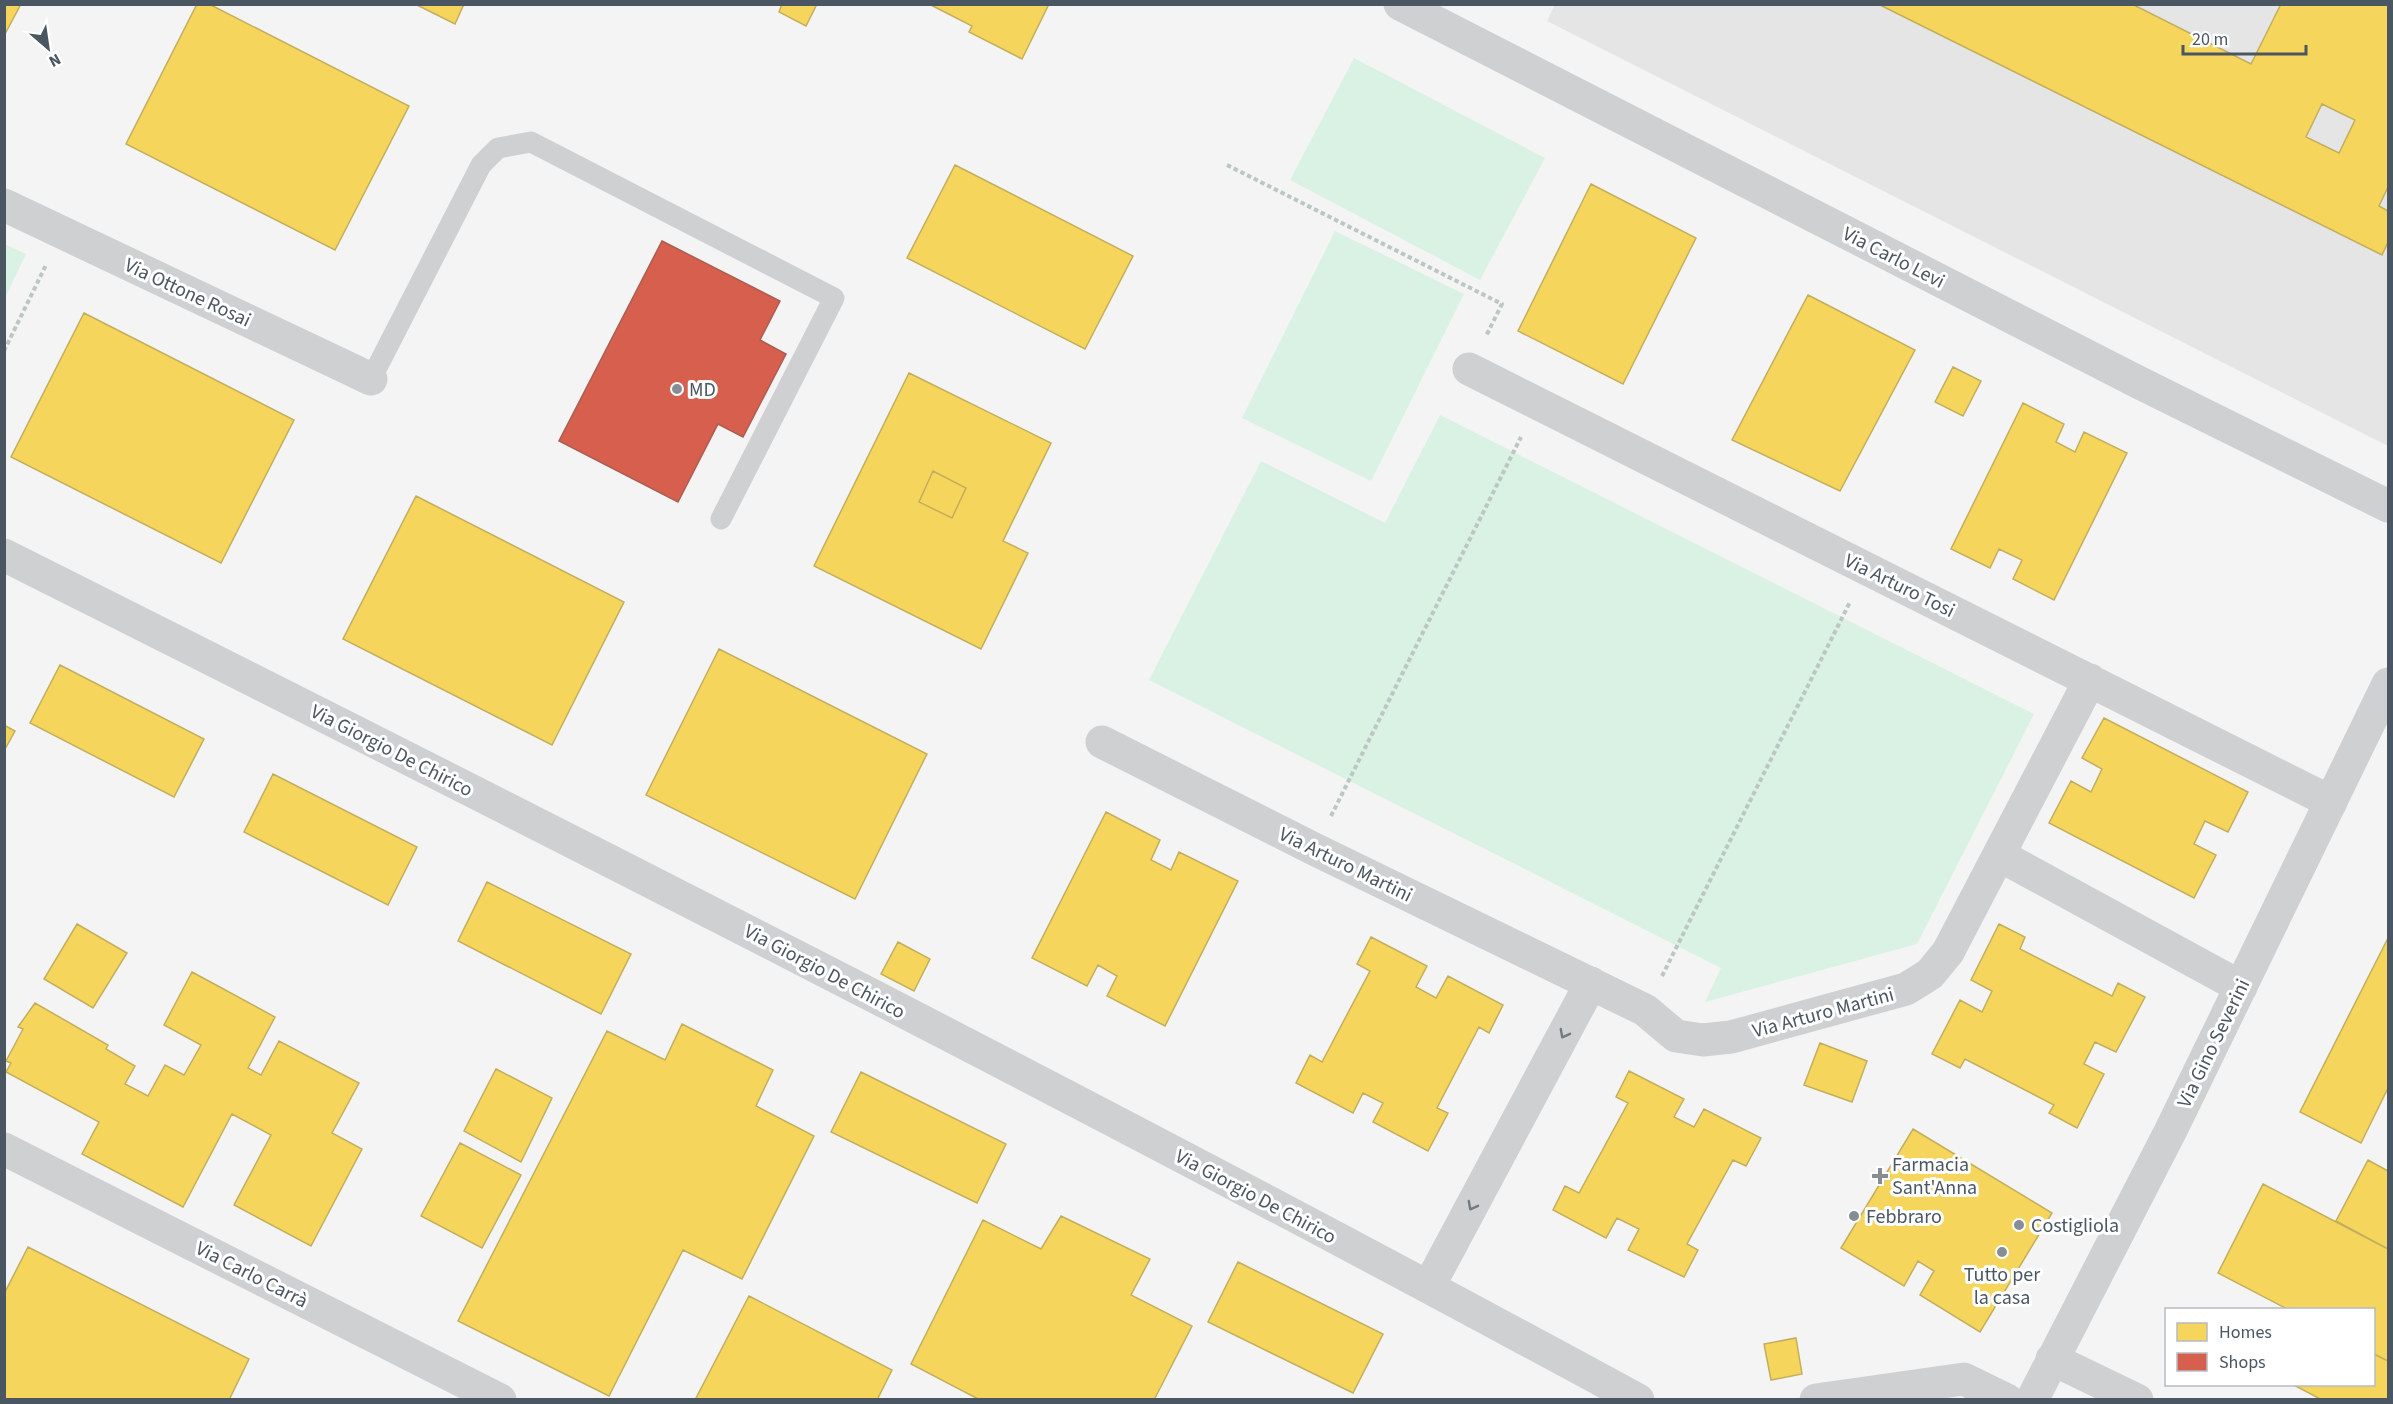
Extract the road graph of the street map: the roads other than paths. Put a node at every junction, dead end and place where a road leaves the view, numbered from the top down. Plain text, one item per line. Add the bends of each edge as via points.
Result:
1 (1400, 4) edge
2 (1453, 16) edge
3 (4, 205) edge
4 (1469, 369) dead end
5 (371, 379) joint
6 (2388, 506) edge
7 (721, 519) dead end
8 (4, 555) edge
9 (2090, 680) junction
10 (2388, 684) edge
11 (1102, 742) dead end
12 (2331, 802) junction
13 (1999, 855) junction
14 (1591, 982) junction
15 (2241, 987) junction
16 (4, 1149) edge
17 (1429, 1286) junction
18 (2052, 1359) junction
19 (500, 1400) edge
20 (1638, 1400) edge
21 (1816, 1400) edge
22 (2007, 1400) edge
23 (2032, 1400) edge
24 (2138, 1400) edge

1 - 2 street, Via Carlo Levi
2 - 6 street, Via Carlo Levi via 2117,371
3 - 5 street, Via Ottone Rosai
4 - 9 street, Via Arturo Tosi
5 - 7 lane via 481,165 498,148 531,142 834,298
8 - 17 street, Via Giorgio De Chirico via 630,870
9 - 12 street, Via Arturo Tosi
9 - 13 street, Via Arturo Martini
10 - 12 street, Via Gino Severini
11 - 14 street, Via Arturo Martini
12 - 15 street, Via Gino Severini
13 - 14 street, Via Arturo Martini via 1948,952 1930,974 1906,989 1731,1037 1703,1040 1676,1036 1645,1010
13 - 15 street
14 -> 17 street
15 - 18 street, Via Gino Severini
16 - 19 street, Via Carlo Carrà
17 - 20 street, Via Giorgio De Chirico
18 - 23 street, Via Gino Severini
18 - 24 street
21 - 22 street via 1964,1379

